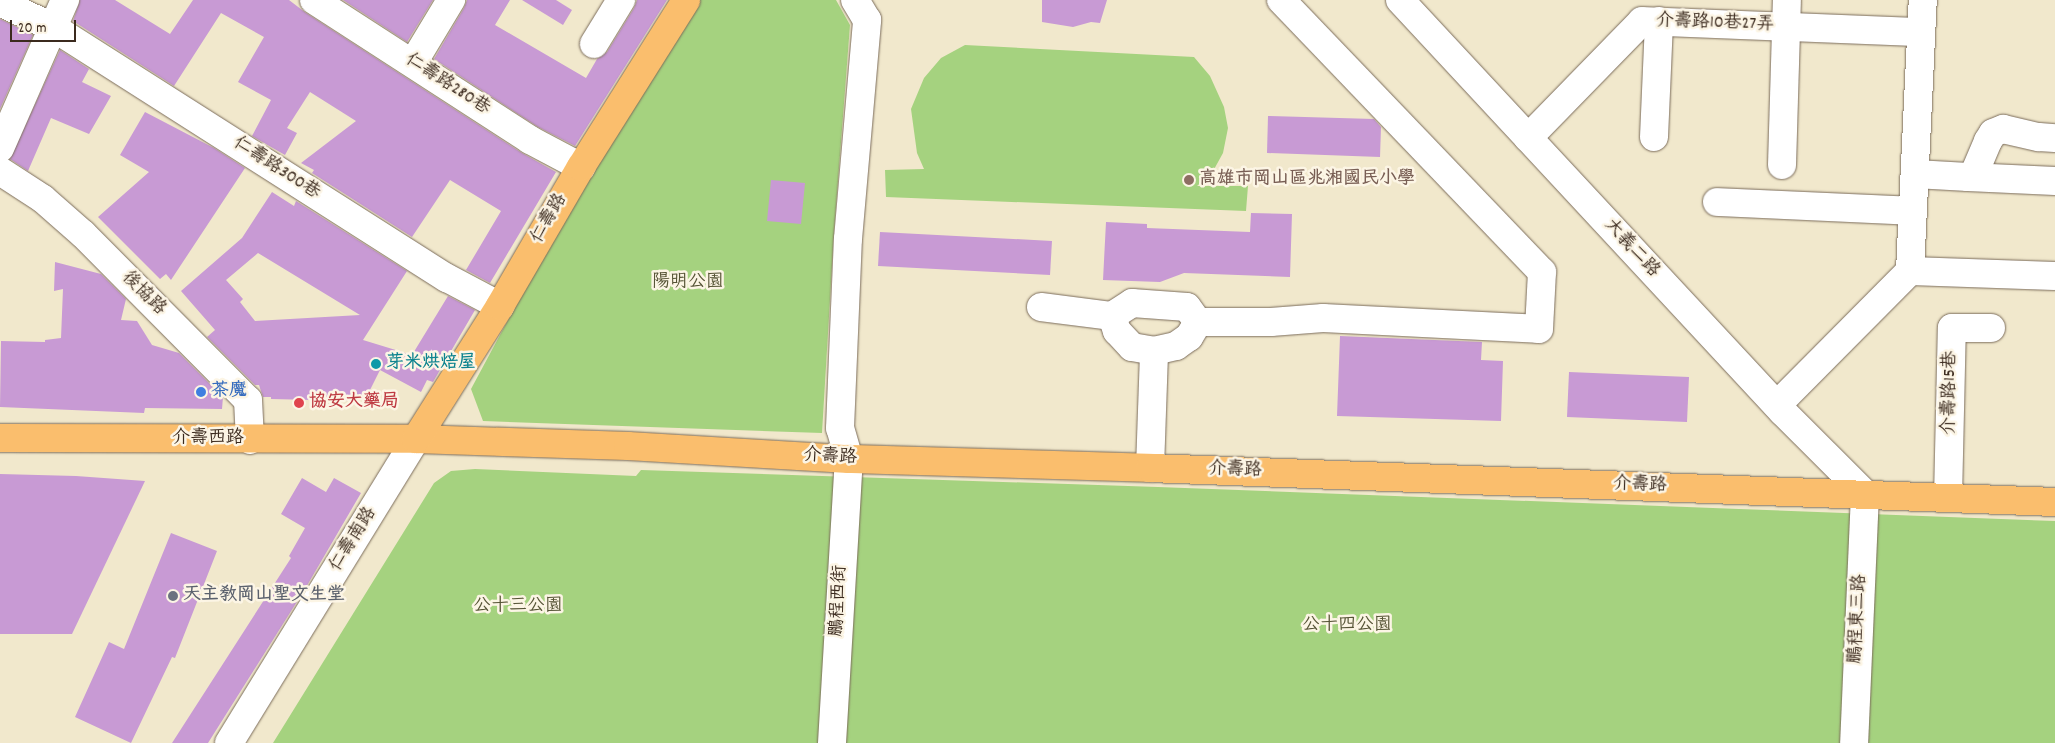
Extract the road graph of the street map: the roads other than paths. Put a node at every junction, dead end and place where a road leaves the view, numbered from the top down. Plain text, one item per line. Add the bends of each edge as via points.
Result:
1 (65, 0) edge
2 (314, 0) edge
3 (451, 0) edge
4 (621, 0) edge
5 (686, 0) edge
6 (855, 0) edge
7 (1281, 0) edge
8 (1400, 0) edge
9 (1923, 0) edge
10 (0, 2) edge
11 (1787, 13) edge
12 (1659, 22) junction
13 (54, 28) junction
14 (1921, 32) junction
15 (594, 44) dead end
16 (413, 63) junction
17 (1654, 137) dead end
18 (1528, 138) junction
19 (2055, 138) edge
20 (0, 148) edge
21 (1782, 165) dead end
22 (581, 167) junction
23 (0, 171) edge
24 (1915, 174) junction
25 (1968, 177) junction
26 (2055, 181) edge
27 (1717, 202) dead end
28 (1913, 211) junction
29 (1910, 270) junction
30 (2055, 276) edge
31 (500, 306) junction
32 (1041, 307) dead end
33 (1112, 316) junction
34 (1198, 322) junction
35 (1992, 328) dead end
36 (1154, 352) junction
37 (1777, 405) junction
38 (0, 438) edge
39 (416, 438) junction
40 (250, 440) junction
41 (849, 459) junction
42 (1150, 468) junction
43 (1865, 494) junction
44 (1948, 498) junction
45 (2055, 502) edge
46 (228, 743) edge
47 (832, 743) edge
48 (1854, 743) edge

1 - 13 street
2 - 16 street, 仁壽路280巷
3 - 16 street
4 - 15 street
5 - 22 main road, 仁壽路
6 - 41 street, 鵬程西街 via 867,20 848,239 840,415 840,428
7 - 34 street via 1542,272 1539,329 1323,318
8 - 18 street, 大義二路
9 - 14 street
10 - 13 street, 仁壽路300巷
11 - 12 street, 介壽路10巷27弄
11 - 14 street, 介壽路10巷27弄
11 - 21 street
12 - 17 street
12 - 18 street, 介壽路10巷27弄 via 1642,21
13 - 20 street
13 - 31 street, 仁壽路300巷 via 447,278
14 - 24 street
16 - 22 street, 仁壽路280巷 via 530,140
18 - 37 street, 大義二路
19 - 25 street via 2003,129 1994,133 1979,167
22 - 31 main road, 仁壽路
23 - 40 street, 後協路 via 44,199 83,234 248,400
24 - 25 street
24 - 28 street
25 - 26 street
27 - 28 street
28 - 29 street
29 - 30 street
29 - 37 street
31 - 39 main road, 仁壽路
32 - 33 street
33 - 34 street via 1132,303 1187,307
33 - 36 street via 1117,331 1132,347
34 - 36 street via 1189,337 1176,346
35 - 44 street, 介壽路15巷 via 1952,328
36 - 42 street
37 - 43 street, 大義二路
38 - 40 main road, 介壽西路
39 - 40 main road, 介壽西路
39 - 41 main road, 介壽路
39 - 46 street, 仁壽南路
41 - 42 main road, 介壽路
41 - 47 street, 鵬程西街
42 - 43 main road, 介壽路
43 - 44 main road, 介壽路
43 - 48 street, 鵬程東三路
44 - 45 main road, 介壽路

